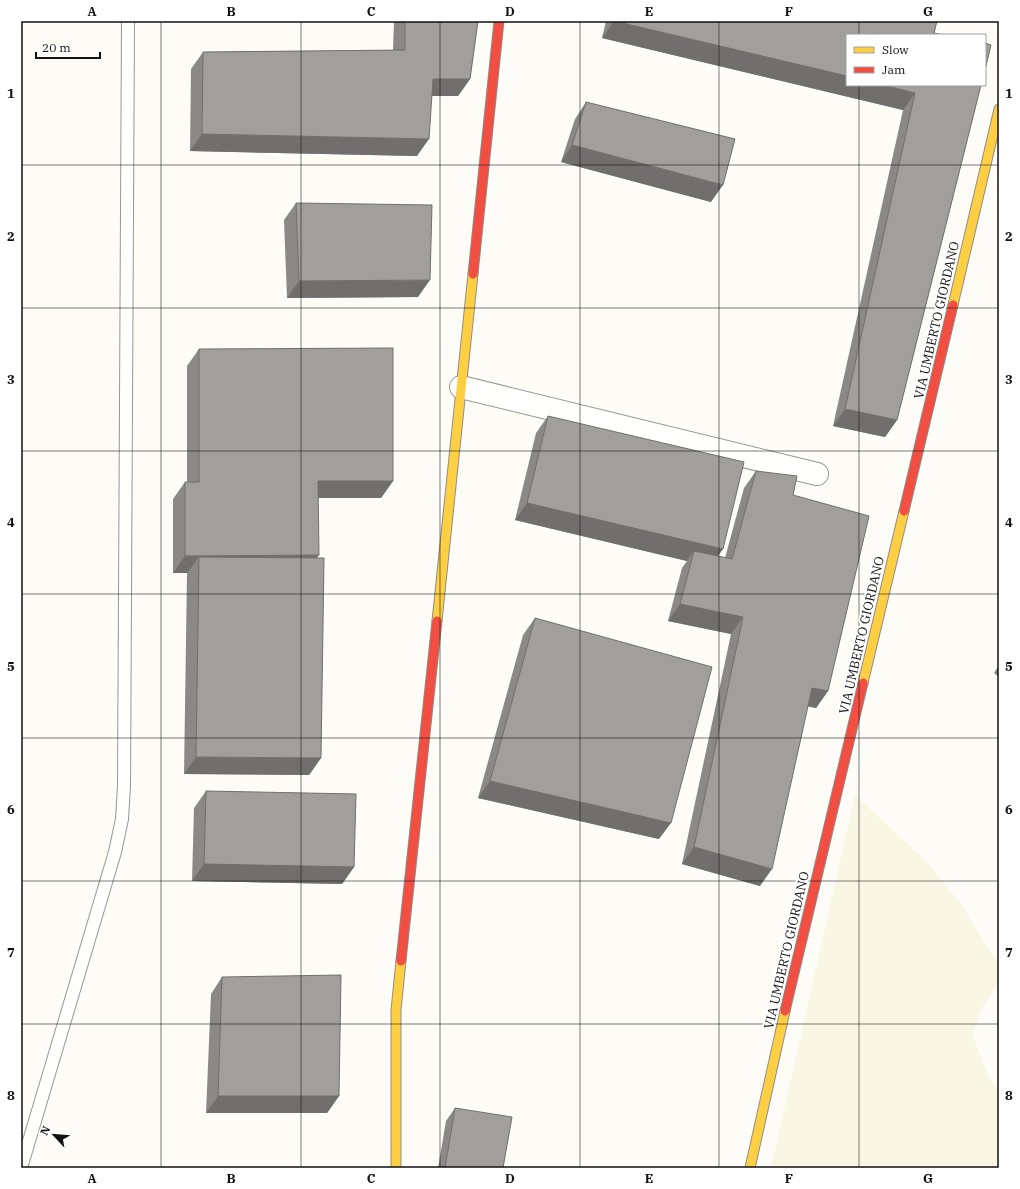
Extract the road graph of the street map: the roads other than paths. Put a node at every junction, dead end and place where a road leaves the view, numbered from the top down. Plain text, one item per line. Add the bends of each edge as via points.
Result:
1 (128, 21) edge
2 (500, 21) edge
3 (999, 108) edge
4 (461, 387) junction
5 (817, 474) dead end
6 (21, 1168) edge
7 (396, 1168) edge
8 (750, 1168) edge

1 - 6 lane via 122,819 115,852
2 - 4 street
3 - 8 street, VIA UMBERTO GIORDANO
4 - 5 street
4 - 7 street via 396,1010

